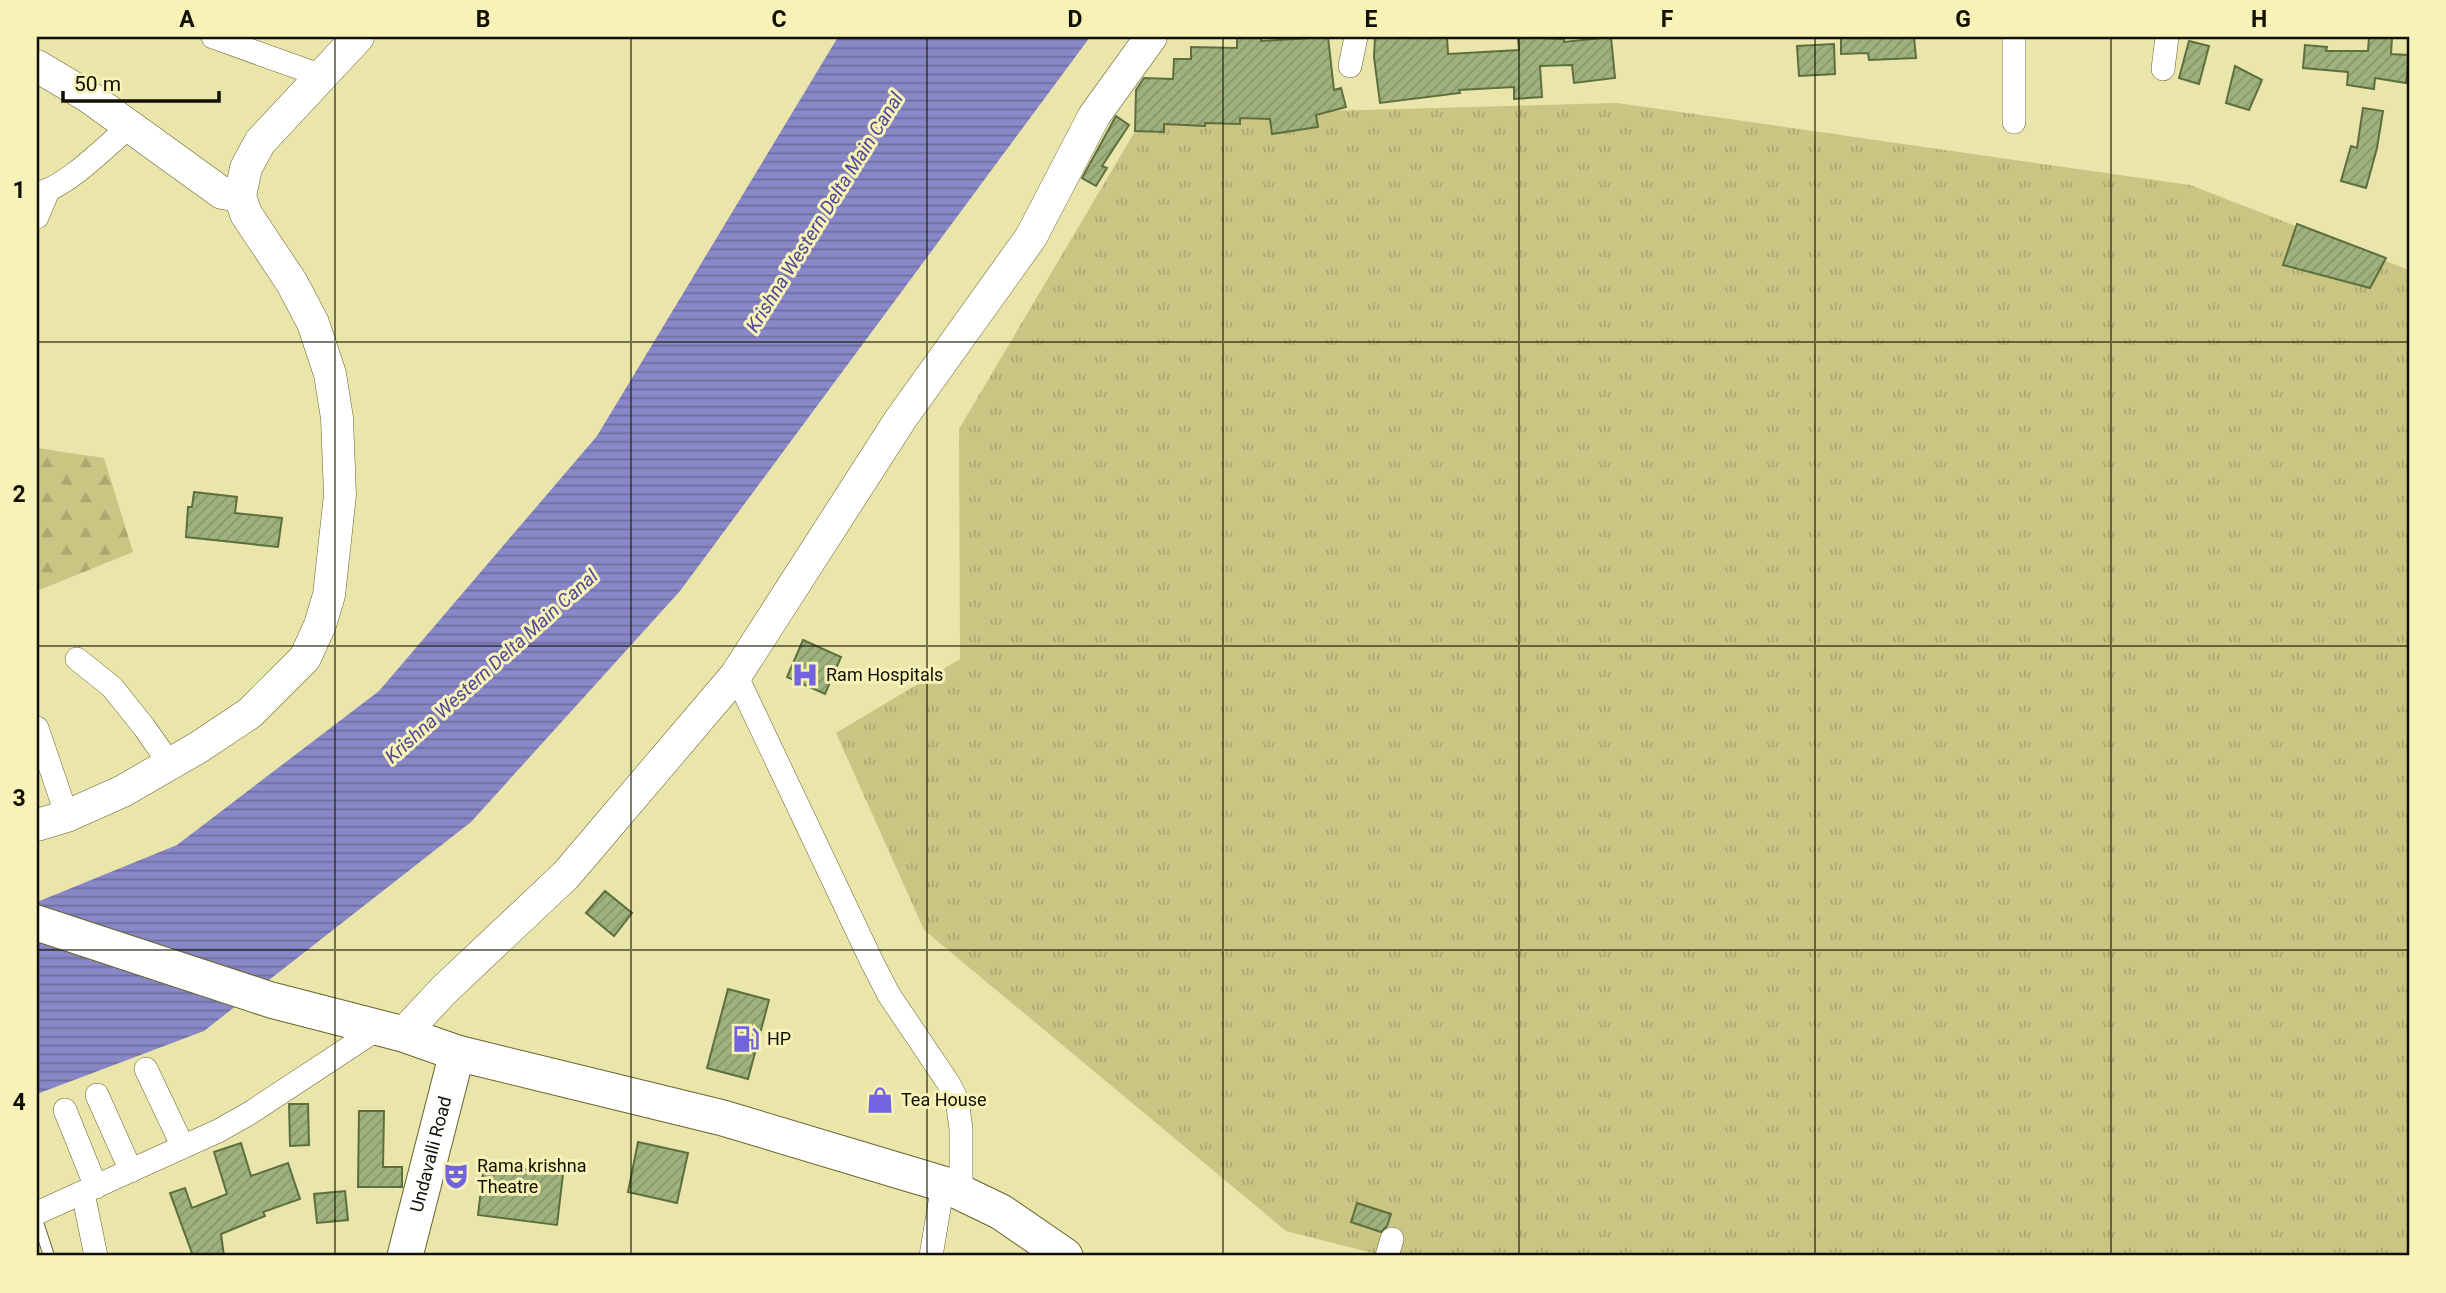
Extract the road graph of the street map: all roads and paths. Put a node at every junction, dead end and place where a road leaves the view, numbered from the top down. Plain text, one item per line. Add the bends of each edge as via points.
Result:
1 (213, 37) edge
2 (358, 37) edge
3 (1151, 37) edge
4 (1356, 37) edge
5 (2014, 37) edge
6 (2167, 37) edge
7 (37, 66) edge
8 (1350, 66) dead end
9 (2163, 69) dead end
10 (322, 76) junction
11 (2014, 122) dead end
12 (130, 126) junction
13 (43, 192) edge
14 (240, 196) junction
15 (37, 217) edge
16 (77, 659) dead end
17 (736, 675) junction
18 (37, 728) edge
19 (170, 764) junction
20 (67, 816) junction
21 (37, 825) edge
22 (37, 923) edge
23 (391, 1031) junction
24 (457, 1053) junction
25 (146, 1069) dead end
26 (97, 1095) dead end
27 (65, 1110) dead end
28 (183, 1147) junction
29 (131, 1171) junction
30 (952, 1189) junction
31 (89, 1190) junction
32 (37, 1213) edge
33 (37, 1219) edge
34 (49, 1256) edge
35 (96, 1256) edge
36 (405, 1256) edge
37 (931, 1256) edge
38 (1065, 1256) edge

1 - 10 street
2 - 10 street
3 - 17 street via 1094,116 1031,237 900,420
4 - 8 street
5 - 11 street
6 - 9 street
7 - 12 street
10 - 14 street via 260,142 246,168
12 - 13 street via 62,183
12 - 14 street via 222,193
13 - 15 street
14 - 19 street via 246,214 313,323 330,374 340,495 336,549 329,595 305,658 250,712
16 - 19 street via 112,687
17 - 23 street via 566,875 444,990
17 - 30 street via 883,984 957,1100 961,1129
18 - 20 street
19 - 20 street
20 - 21 street
22 - 23 main road via 271,1000
23 - 24 main road
23 - 28 street
24 - 30 main road via 723,1118
24 - 36 main road, Undavalli Road
25 - 28 street
26 - 29 street
27 - 31 street
28 - 29 street
29 - 31 street
30 - 37 street
30 - 38 main road via 1001,1212
31 - 32 street
31 - 35 street
33 - 34 lane

